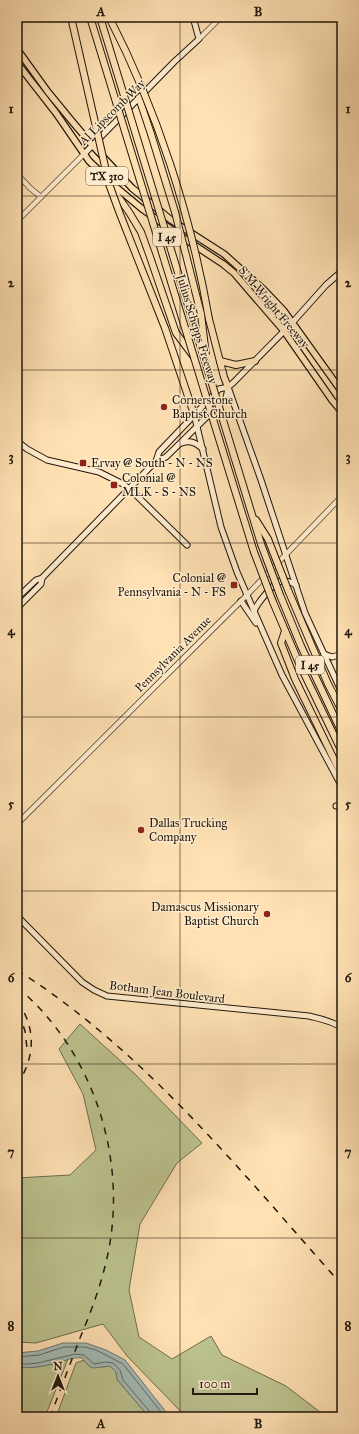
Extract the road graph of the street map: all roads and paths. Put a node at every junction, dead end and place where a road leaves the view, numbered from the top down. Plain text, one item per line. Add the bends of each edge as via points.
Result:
1 (71, 17) edge
2 (90, 17) edge
3 (100, 17) edge
4 (109, 17) edge
5 (193, 17) edge
6 (221, 17) edge
7 (199, 39) junction
8 (17, 49) edge
9 (17, 63) edge
10 (139, 98) junction
11 (92, 145) junction
12 (84, 154) junction
13 (17, 174) edge
14 (102, 174) junction
15 (41, 197) junction
16 (17, 221) edge
17 (342, 270) edge
18 (292, 323) junction
19 (284, 331) junction
20 (194, 357) junction
21 (255, 360) junction
22 (220, 361) junction
23 (208, 372) junction
24 (228, 388) junction
25 (342, 392) edge
26 (342, 412) edge
27 (194, 414) junction
28 (198, 425) junction
29 (17, 441) edge
30 (181, 443) junction
31 (204, 449) junction
32 (156, 461) junction
33 (129, 488) junction
34 (342, 496) edge
35 (252, 514) junction
36 (187, 545) dead end
37 (286, 555) junction
38 (42, 578) junction
39 (296, 585) junction
40 (247, 595) junction
41 (17, 598) edge
42 (240, 601) junction
43 (17, 608) edge
44 (254, 611) junction
45 (261, 630) junction
46 (285, 631) junction
47 (324, 654) junction
48 (339, 655) dead end
49 (342, 693) edge
50 (342, 711) edge
51 (342, 733) edge
52 (342, 752) edge
53 (342, 776) edge
54 (342, 787) edge
55 (17, 824) edge
56 (17, 916) edge
57 (342, 1028) edge

1 - 27 highway, TX 310, bridge via 109,184 165,328
2 - 20 highway, Julius Schepps Freeway / I 45, bridge
3 - 23 highway, Julius Schepps Freeway / I 45, bridge
4 - 22 highway, bridge via 171,166 197,258
5 - 7 main road
6 - 7 street, Al Lipscomb Way
7 - 10 main road, Al Lipscomb Way
8 - 11 main road, S M Wright Freeway via 48,92
9 - 12 main road, S M Wright Freeway
10 - 11 main road, Al Lipscomb Way
10 - 23 highway, bridge via 176,218 201,314
11 - 12 main road, Al Lipscomb Way
11 - 18 main road, S M Wright Freeway via 141,197 224,254 249,275 284,311
12 - 14 main road, S M Wright Freeway
12 - 15 street, Al Lipscomb Way
13 - 15 street
14 - 19 main road, S M Wright Freeway via 141,208 228,269
14 - 20 highway via 133,219 147,246 176,334
15 - 16 street, Al Lipscomb Way
17 - 18 main road
18 - 19 main road
18 - 25 main road, S M Wright Freeway
19 - 21 main road
19 - 26 main road, S M Wright Freeway
20 - 46 highway, Julius Schepps Freeway / I 45, bridge via 254,552
21 - 22 highway via 236,365
21 - 24 main road
22 - 24 highway
23 - 35 highway, Julius Schepps Freeway / I 45, bridge
24 - 27 main road via 219,389
24 - 28 main road via 226,398
24 - 37 main road, Julius Schepps Freeway
27 - 28 main road, TX 310
27 - 32 main road via 158,452
28 - 30 main road
28 - 31 main road
29 - 33 main road via 47,460 103,474
30 - 31 main road via 191,441
30 - 32 main road via 166,457
31 - 40 main road via 221,527 236,572
32 - 33 main road
33 - 36 main road
33 - 38 main road
34 - 37 street, Pennsylvania Avenue
35 - 50 highway, bridge via 268,539
35 - 51 highway, Julius Schepps Freeway / I 45, bridge via 280,595
37 - 39 main road, Julius Schepps Freeway
37 - 40 street, Pennsylvania Avenue
38 - 41 main road via 36,580
38 - 43 main road via 41,584
39 - 44 main road via 286,581 277,583 256,605
39 - 47 main road, Julius Schepps Freeway via 305,613
40 - 42 street, Pennsylvania Avenue
40 - 44 main road
42 - 45 main road
42 - 55 street, Pennsylvania Avenue
44 - 45 main road
45 - 54 main road via 296,703
46 - 52 highway, Julius Schepps Freeway / I 45
46 - 53 highway via 282,643 295,679
47 - 48 main road via 332,657
47 - 49 main road, Julius Schepps Freeway
56 - 57 main road, Botham Jean Boulevard via 82,982 107,996 309,1016

